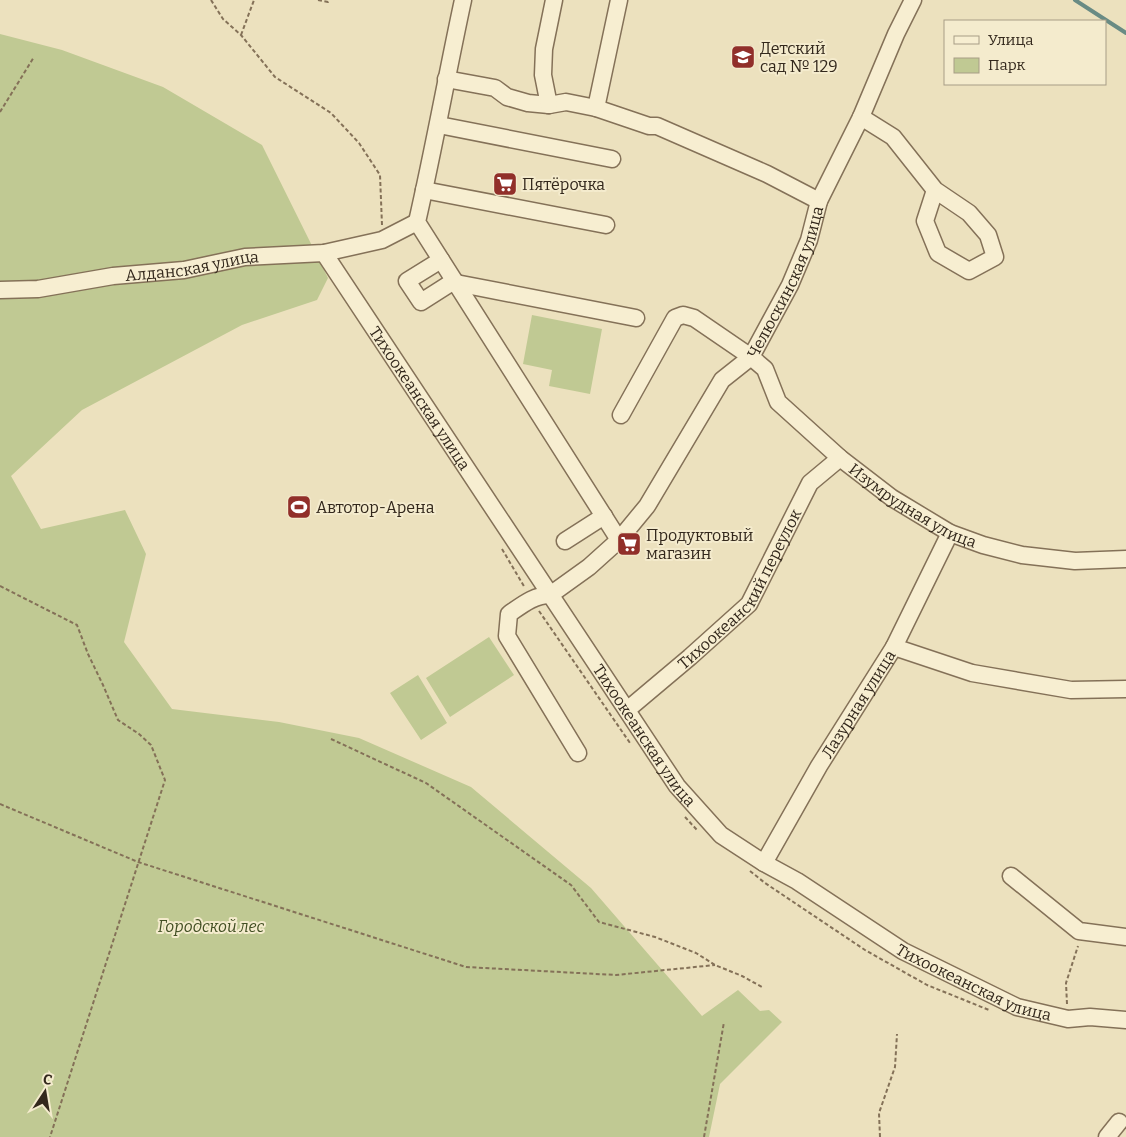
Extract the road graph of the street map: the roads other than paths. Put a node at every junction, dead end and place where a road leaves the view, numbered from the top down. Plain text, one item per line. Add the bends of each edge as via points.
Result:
1 (463, 0) edge
2 (554, 0) edge
3 (619, 0) edge
4 (912, 0) edge
5 (446, 79) junction
6 (549, 104) junction
7 (596, 108) junction
8 (861, 117) junction
9 (439, 125) junction
10 (612, 159) dead end
11 (424, 190) junction
12 (935, 190) junction
13 (819, 201) junction
14 (417, 222) junction
15 (606, 225) dead end
16 (324, 253) junction
17 (440, 260) junction
18 (455, 282) junction
19 (0, 290) edge
20 (636, 318) dead end
21 (751, 357) junction
22 (621, 415) dead end
23 (840, 458) junction
24 (604, 516) junction
25 (950, 533) junction
26 (619, 540) junction
27 (565, 541) dead end
28 (1126, 559) edge
29 (550, 596) junction
30 (894, 647) junction
31 (1126, 689) edge
32 (627, 710) junction
33 (578, 753) dead end
34 (764, 864) junction
35 (1011, 876) dead end
36 (1126, 938) edge
37 (1126, 1020) edge
38 (1119, 1122) dead end
39 (1107, 1137) edge

1 - 5 street
2 - 6 street via 544,48 543,75
3 - 7 street
4 - 8 street, Челюскинская улица
5 - 6 street via 495,88 507,97 528,103
5 - 9 street
6 - 7 street via 566,102
7 - 13 street via 657,126 767,174
8 - 12 street via 893,137
8 - 13 street, Челюскинская улица
9 - 10 street
9 - 11 street
11 - 14 street
11 - 15 street
12 - 12 street via 969,213 988,235 995,256 969,271 938,253 925,221
13 - 21 street, Челюскинская улица via 809,240 790,285
14 - 16 street, Алданская улица via 382,240
14 - 17 street
16 - 19 street, Алданская улица via 245,257 184,270 113,276 38,289
16 - 29 street, Тихоокеанская улица
17 - 18 street
17 - 18 street via 407,281 421,302
18 - 20 street
18 - 24 street
21 - 22 street, Изумрудная улица via 694,318 683,315 675,318
21 - 23 street, Изумрудная улица via 765,369 778,402
21 - 26 street, Челюскинская улица via 722,380 647,506
23 - 25 street, Изумрудная улица via 892,498
23 - 32 street, Тихоокеанский переулок via 810,483 748,604
24 - 26 street
24 - 27 street
25 - 28 street, Изумрудная улица via 1022,555 1075,561
25 - 30 street
26 - 29 street, Челюскинская улица
29 - 32 street, Тихоокеанская улица
29 - 33 street via 541,595 509,614 507,636
30 - 31 street, Лазурная улица via 972,673 1071,690
30 - 34 street, Лазурная улица via 818,766
32 - 34 street, Тихоокеанская улица via 677,786 721,835
34 - 37 street, Тихоокеанская улица via 797,881 903,951 1017,1007 1068,1019
35 - 36 street via 1080,931
38 - 39 street

